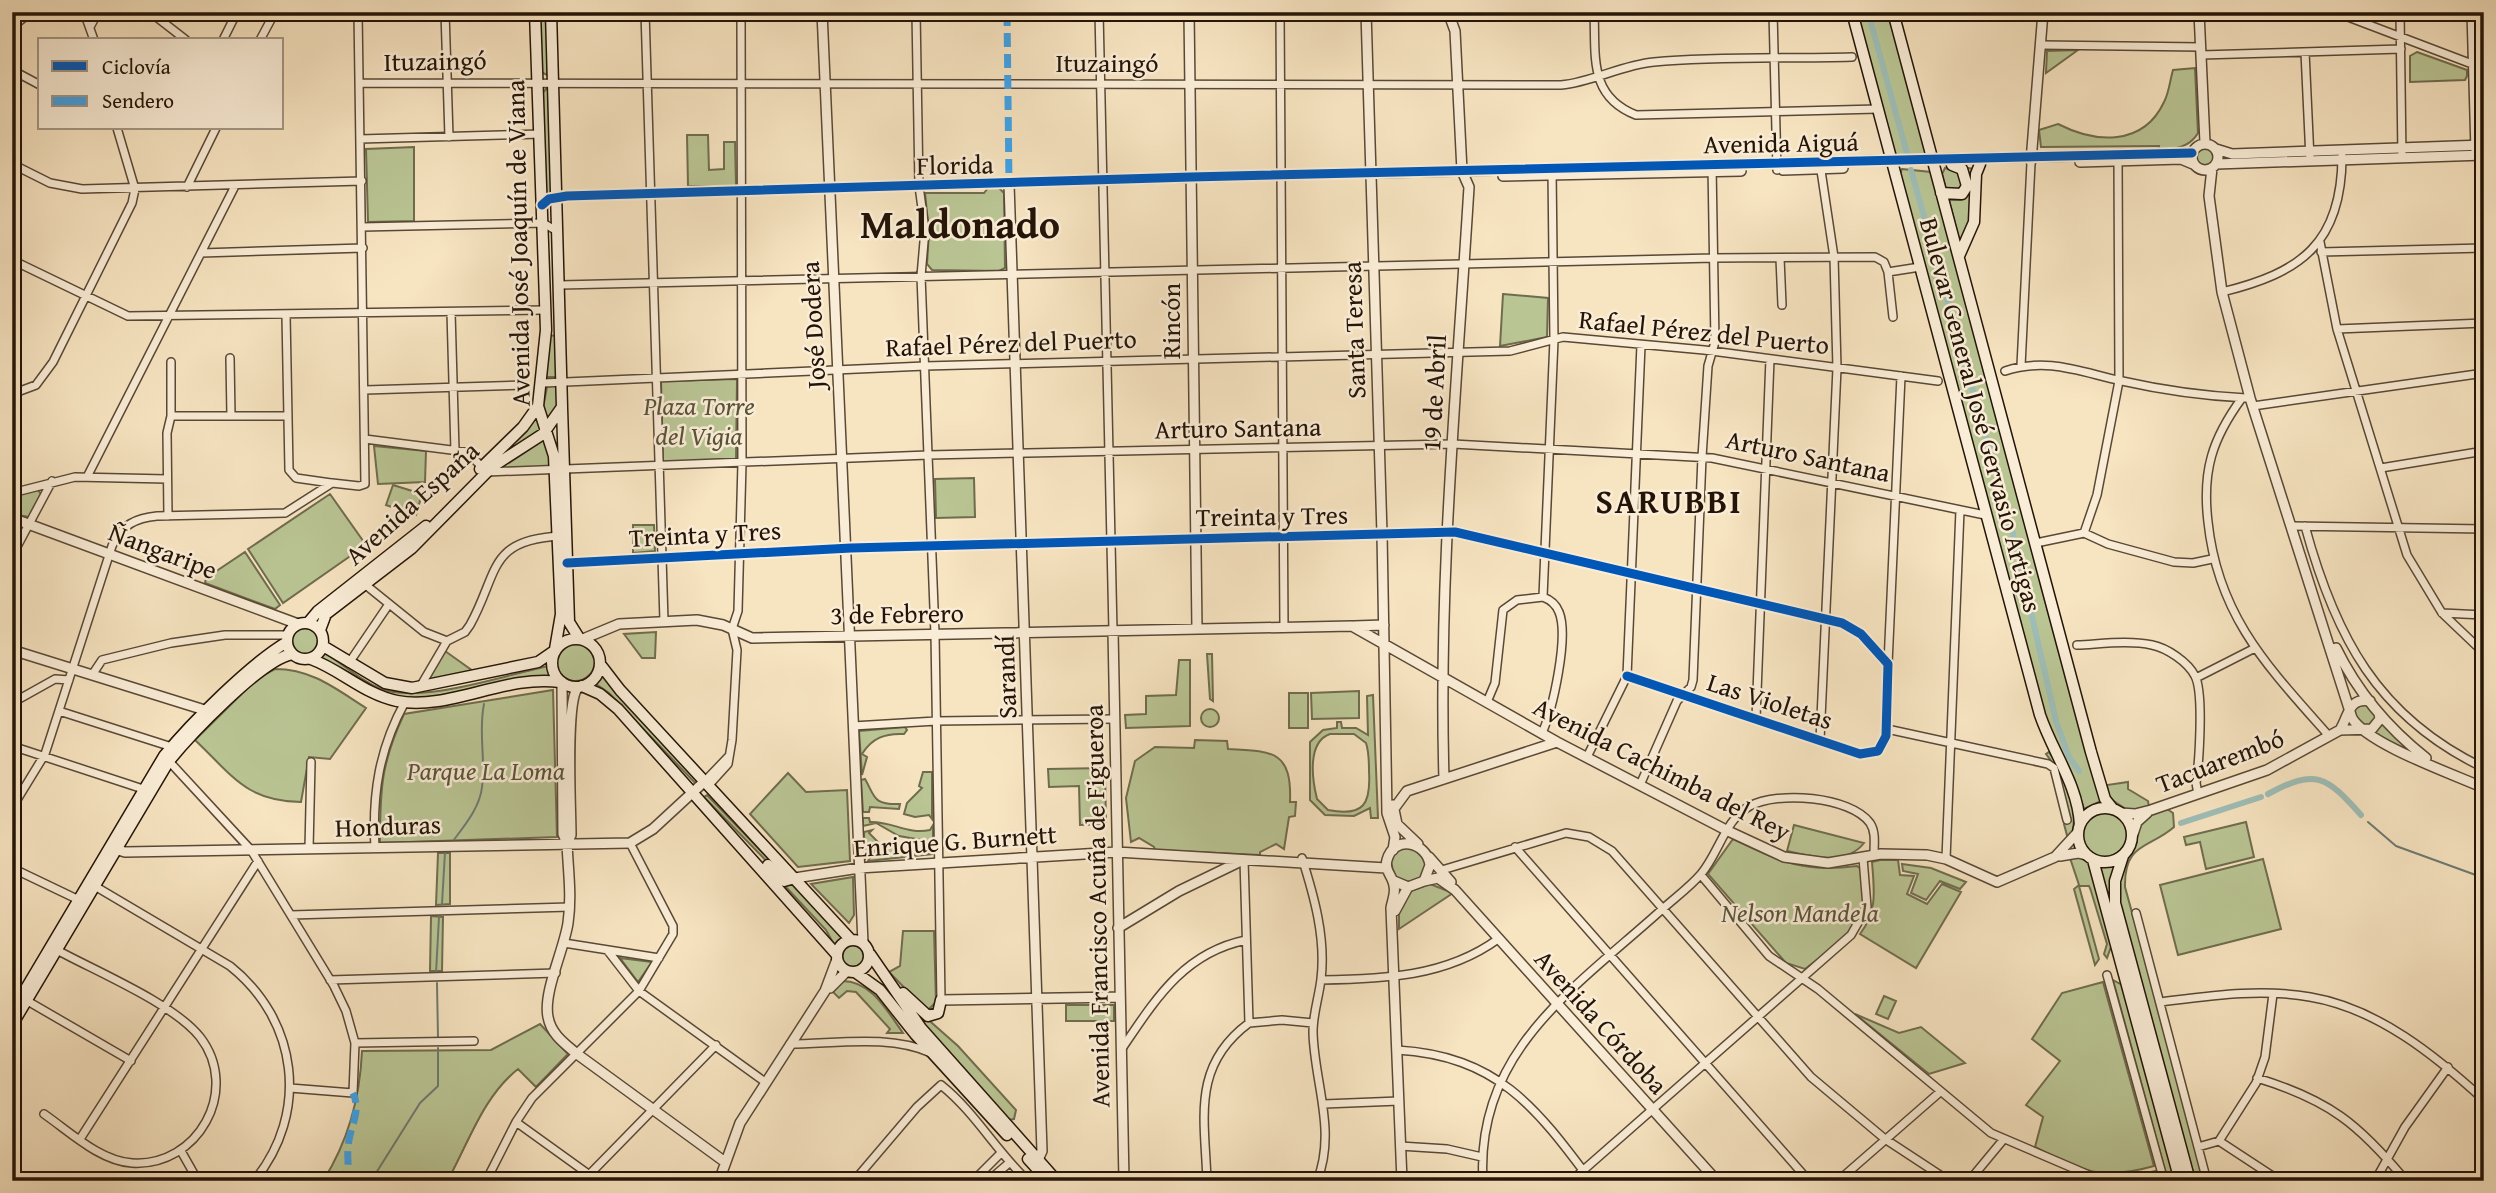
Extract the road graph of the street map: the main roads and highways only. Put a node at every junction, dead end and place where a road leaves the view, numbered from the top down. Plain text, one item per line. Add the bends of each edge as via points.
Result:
1 (535, 12) edge
2 (551, 12) edge
3 (1852, 12) edge
4 (1893, 12) edge
5 (1952, 164) road end
6 (1980, 164) road end
7 (1941, 193) junction
8 (1959, 256) junction
9 (545, 271) junction
10 (560, 285) junction
11 (545, 310) junction
12 (561, 324) junction
13 (546, 330) junction
14 (538, 406) junction
15 (562, 407) junction
16 (547, 430) junction
17 (484, 470) junction
18 (559, 471) junction
19 (562, 536) junction
20 (362, 582) junction
21 (303, 624) junction
22 (320, 630) junction
23 (288, 638) junction
24 (581, 639) junction
25 (323, 646) junction
26 (555, 650) junction
27 (292, 654) junction
28 (311, 659) junction
29 (600, 664) junction
30 (561, 682) junction
31 (580, 687) junction
32 (211, 712) junction
33 (2117, 811) junction
34 (2079, 828) junction
35 (2123, 856) junction
36 (2089, 858) junction
37 (755, 859) junction
38 (795, 878) junction
39 (851, 940) junction
40 (870, 954) junction
41 (837, 957) junction
42 (851, 972) junction
43 (889, 983) junction
44 (26, 1000) junction
45 (941, 1000) road end
46 (12, 1012) edge
47 (12, 1025) edge
48 (1014, 1138) junction
49 (1037, 1163) junction
50 (1048, 1181) edge
51 (1057, 1181) edge
52 (2180, 1181) edge
53 (2190, 1181) edge

1 - 9 main road, Avenida José Joaquín de Viana
2 - 10 main road, Avenida José Joaquín de Viana
3 - 34 main road, Bulevar General José Gervasio Artigas via 2040,715 2072,786
4 - 7 main road, Bulevar General José Gervasio Artigas
5 - 7 main road via 1962,169 1967,186 1962,194
6 - 8 main road via 1974,222
7 - 8 main road, Bulevar General José Gervasio Artigas
8 - 33 main road, Bulevar General José Gervasio Artigas via 2091,752 2105,799
9 - 10 main road
9 - 11 main road, Avenida José Joaquín de Viana
10 - 12 main road, Avenida José Joaquín de Viana
11 - 12 main road
11 - 13 main road, Avenida José Joaquín de Viana
12 - 13 main road via 554,335
12 - 15 main road, Avenida José Joaquín de Viana
13 - 14 main road, Avenida José Joaquín de Viana
14 - 16 main road, Avenida José Joaquín de Viana
14 - 17 main road, Avenida España
15 - 16 main road, Avenida José Joaquín de Viana
15 - 18 main road, Avenida José Joaquín de Viana
16 - 17 main road, Avenida España
16 - 18 main road, Avenida José Joaquín de Viana
17 - 20 main road, Avenida España
18 - 19 main road, Avenida José Joaquín de Viana
19 - 24 main road, Avenida José Joaquín de Viana via 569,622
19 - 26 main road, Avenida José Joaquín de Viana via 561,614
20 - 21 main road, Avenida España
20 - 22 main road, Avenida España via 326,614
21 - 22 main road
21 - 23 main road
22 - 25 main road
23 - 27 main road
23 - 32 main road
24 - 26 main road via 566,640
24 - 29 main road via 596,649
25 - 26 main road via 385,684 420,688 538,662
25 - 28 main road
26 - 30 main road via 551,664
27 - 28 main road
27 - 32 main road via 270,663
28 - 30 main road via 371,693 405,702 432,701 535,679
29 - 31 main road via 593,680
29 - 38 main road
30 - 31 main road
31 - 37 main road via 600,694 618,709
32 - 44 main road via 175,748 146,790
33 - 34 main road via 2090,813
33 - 35 main road via 2127,819 2133,834
34 - 36 main road
35 - 36 main road via 2109,863
35 - 53 main road via 2115,881 2115,903
36 - 52 main road
37 - 38 main road via 765,862 784,881
37 - 41 main road
38 - 39 main road
39 - 40 main road via 863,943
39 - 41 main road via 843,943
40 - 42 main road via 864,968
40 - 43 main road
41 - 42 main road
42 - 48 main road via 872,982
43 - 45 main road via 928,1017 938,1013
43 - 48 main road
44 - 46 main road
44 - 47 main road
48 - 49 main road
49 - 50 main road
49 - 51 main road

